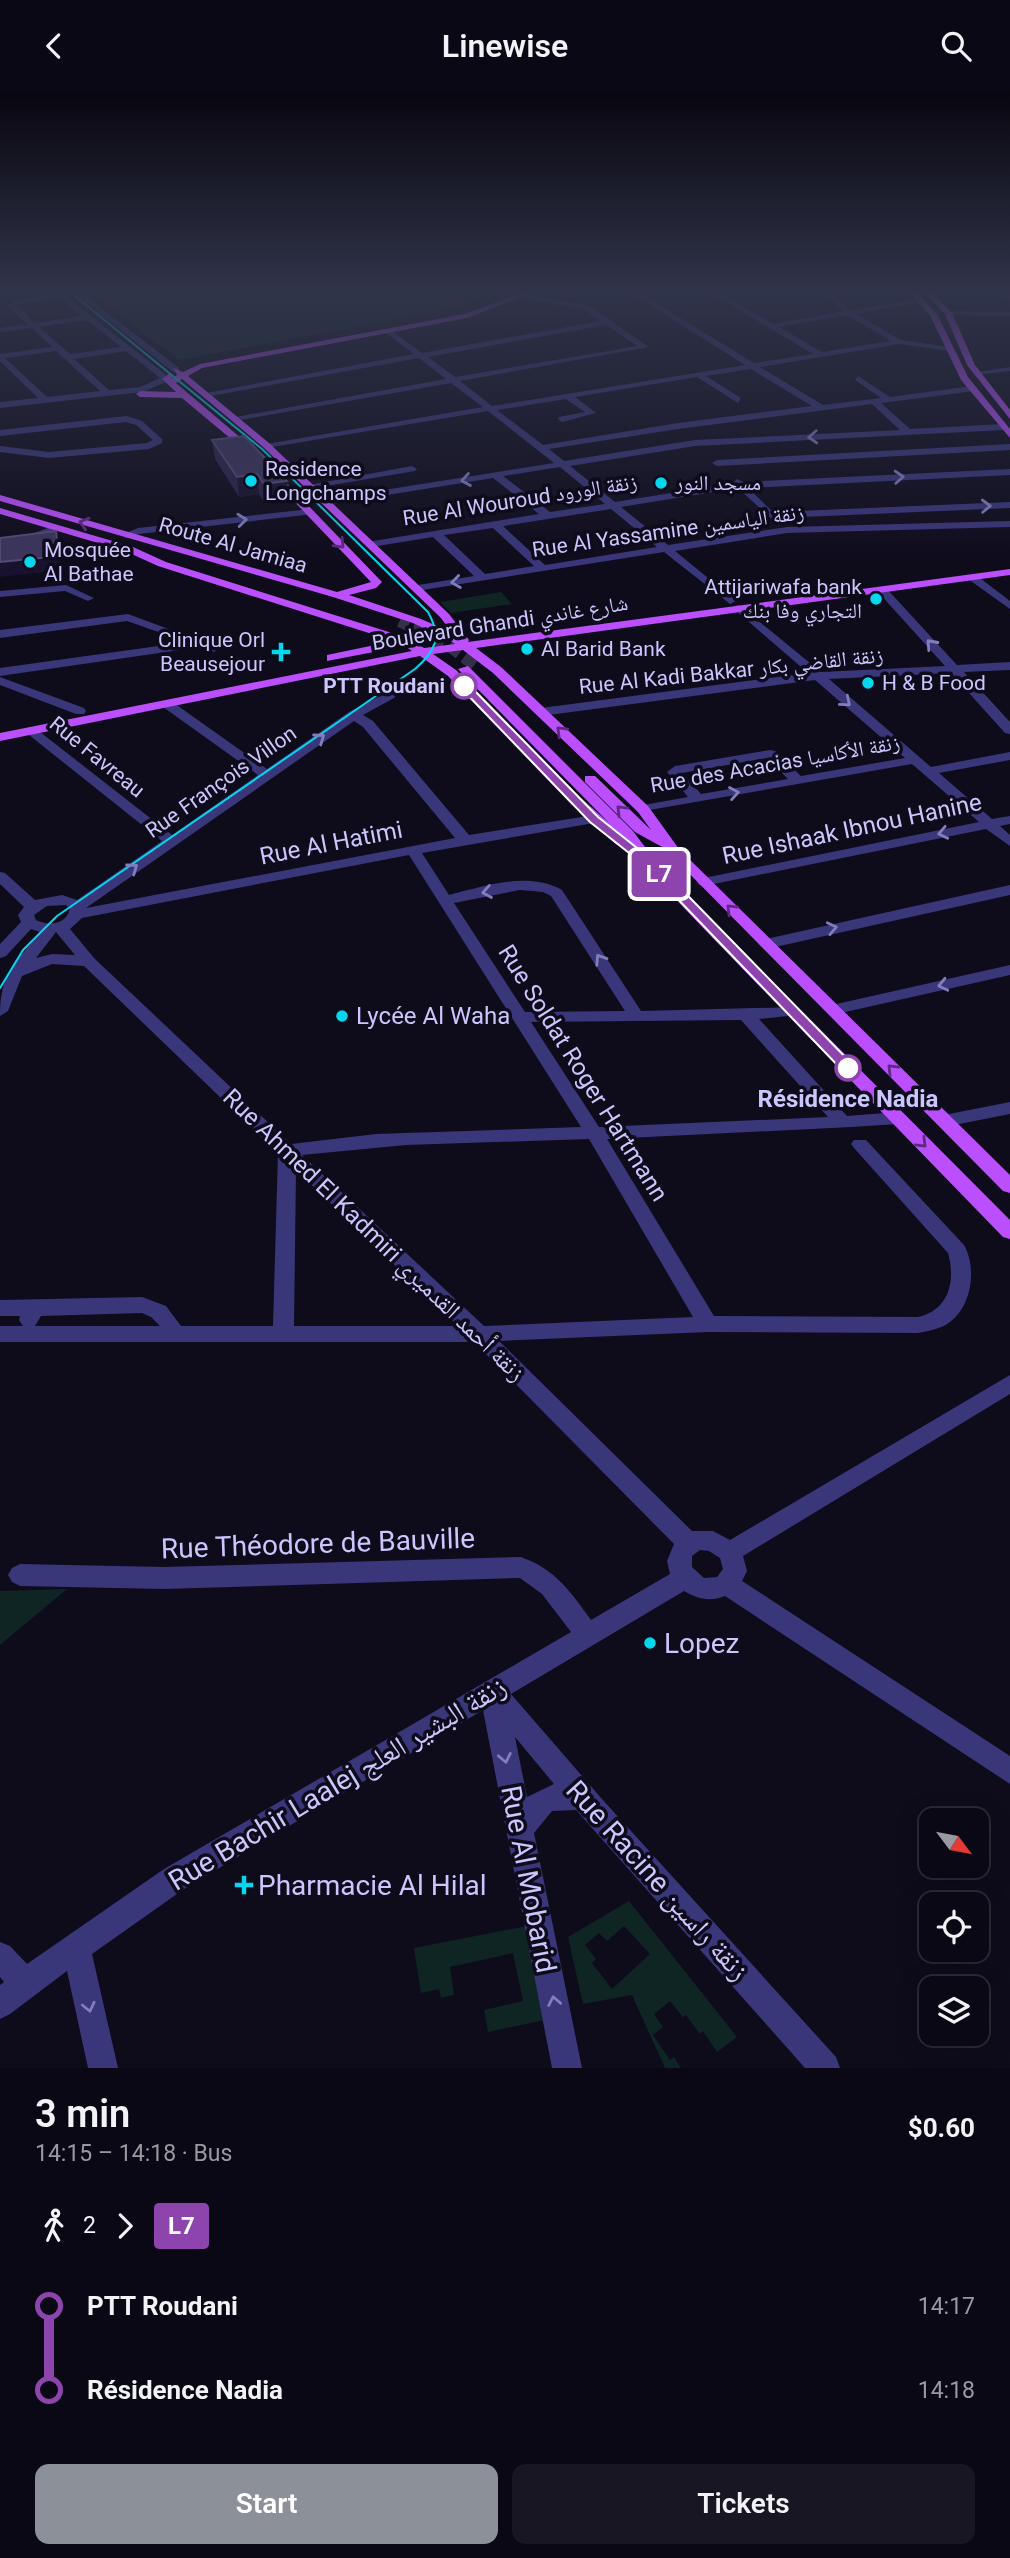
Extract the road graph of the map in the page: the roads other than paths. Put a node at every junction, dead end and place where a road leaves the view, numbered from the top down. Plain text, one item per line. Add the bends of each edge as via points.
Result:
1 (27, 383) edge
2 (97, 383) edge
3 (161, 383) edge
4 (163, 383) edge
5 (170, 383) edge
6 (191, 383) edge
7 (265, 383) edge
8 (435, 383) edge
9 (458, 383) edge
10 (647, 383) edge
11 (712, 383) edge
12 (781, 383) edge
13 (866, 383) edge
14 (968, 383) edge
15 (986, 383) edge
16 (972, 390) junction
17 (107, 393) junction
18 (140, 394) junction
19 (205, 394) junction
20 (183, 395) junction
21 (568, 396) junction
22 (888, 399) junction
23 (45, 400) junction
24 (738, 400) dead end
25 (873, 401) junction
26 (1005, 402) edge
27 (0, 408) edge
28 (821, 408) junction
29 (490, 409) junction
30 (1010, 416) edge
31 (44, 418) dead end
32 (234, 418) junction
33 (562, 419) dead end
34 (678, 426) junction
35 (51, 427) junction
36 (1007, 431) edge
37 (908, 432) junction
38 (0, 433) edge
39 (695, 443) junction
40 (265, 445) junction
41 (1010, 447) edge
42 (541, 448) junction
43 (0, 449) edge
44 (717, 463) junction
45 (562, 464) junction
46 (412, 469) dead end
47 (1010, 472) edge
48 (495, 475) junction
49 (740, 485) junction
50 (308, 486) junction
51 (0, 498) edge
52 (325, 502) junction
53 (611, 505) junction
54 (1010, 505) edge
55 (0, 511) edge
56 (310, 512) junction
57 (547, 515) junction
58 (771, 515) junction
59 (495, 524) junction
60 (1010, 524) edge
61 (56, 528) junction
62 (787, 530) junction
63 (436, 534) junction
64 (126, 535) junction
65 (150, 543) junction
66 (371, 544) junction
67 (0, 546) edge
68 (129, 549) junction
69 (668, 549) junction
70 (1010, 565) edge
71 (542, 568) junction
72 (1010, 572) edge
73 (972, 577) junction
74 (483, 578) junction
75 (416, 588) junction
76 (882, 590) junction
77 (0, 594) edge
78 (337, 595) junction
79 (88, 599) dead end
80 (735, 605) junction
81 (1010, 606) edge
82 (313, 610) junction
83 (0, 634) edge
84 (460, 640) junction
85 (407, 642) junction
86 (424, 652) junction
87 (334, 658) junction
88 (1010, 666) edge
89 (954, 669) junction
90 (0, 672) edge
91 (816, 676) junction
92 (0, 681) edge
93 (17, 687) junction
94 (0, 688) edge
95 (390, 695) dead end
96 (167, 704) junction
97 (80, 711) junction
98 (541, 712) junction
99 (354, 715) junction
100 (0, 726) edge
101 (1010, 730) edge
102 (30, 731) junction
103 (0, 737) edge
104 (1010, 756) edge
105 (915, 760) junction
106 (929, 771) junction
107 (267, 775) junction
108 (798, 781) junction
109 (697, 799) junction
110 (643, 809) junction
111 (594, 819) junction
112 (1010, 820) edge
113 (988, 824) junction
114 (465, 840) junction
115 (172, 842) junction
116 (1010, 842) edge
117 (413, 851) junction
118 (674, 852) junction
119 (652, 866) junction
120 (0, 876) edge
121 (704, 882) junction
122 (108, 886) junction
123 (1010, 890) edge
124 (446, 900) junction
125 (128, 905) junction
126 (78, 911) junction
127 (31, 915) junction
128 (56, 927) junction
129 (766, 944) junction
130 (0, 953) edge
131 (89, 962) junction
132 (1010, 970) edge
133 (15, 975) junction
134 (832, 1010) junction
135 (0, 1011) edge
136 (792, 1011) junction
137 (746, 1015) junction
138 (521, 1017) junction
139 (637, 1017) junction
140 (1010, 1108) edge
141 (898, 1118) junction
142 (842, 1121) junction
143 (944, 1121) junction
144 (594, 1133) junction
145 (860, 1144) dead end
146 (287, 1150) junction
147 (1010, 1186) edge
148 (1010, 1232) edge
149 (0, 1308) edge
150 (33, 1309) junction
151 (709, 1324) junction
152 (0, 1333) edge
153 (26, 1333) junction
154 (174, 1333) junction
155 (283, 1334) junction
156 (479, 1334) junction
157 (1010, 1383) edge
158 (689, 1544) junction
159 (730, 1552) junction
160 (20, 1575) dead end
161 (684, 1578) junction
162 (727, 1584) junction
163 (587, 1634) junction
164 (492, 1691) junction
165 (1010, 1771) edge
166 (583, 1797) junction
167 (520, 1833) junction
168 (76, 1947) junction
169 (0, 1956) edge
170 (25, 1983) junction
171 (0, 2004) edge
172 (103, 2068) edge
173 (567, 2068) edge
174 (825, 2068) edge

1 - 23 street
2 - 17 street
3 - 17 street
4 - 18 street
5 - 20 main road
6 - 19 main road
7 - 19 street
8 - 32 street
9 - 29 street
10 - 21 street
11 - 24 street
12 - 28 street
13 - 22 street
14 - 16 main road
15 - 26 main road
16 - 22 street
16 - 36 main road
17 - 23 street
18 - 20 main road
18 - 27 street
19 - 32 main road
20 - 56 main road via 251,451
21 - 29 street
21 - 33 street via 593,413
22 - 25 street
23 - 27 street
25 - 28 street
25 - 37 street
26 - 30 main road
28 - 34 street
29 - 40 street
29 - 42 street
31 - 35 street
32 - 40 main road
34 - 39 street
34 - 42 street
35 - 38 street
35 - 43 street via 127,419 139,423 159,441 149,446 48,455
36 - 37 street
37 -> 39 street
39 - 44 street
39 - 45 street
40 - 50 main road
41 - 44 street
42 - 45 street
44 - 49 street
45 - 48 street
45 - 53 street
46 - 50 street
49 -> 47 street, Rue Al Wouroud زنقة الورود
48 -> 52 street
48 - 57 street
49 - 53 street, Rue Al Wouroud زنقة الورود
49 - 58 street
50 - 52 main road
64 -> 51 main road, Route Al Jamiaa
52 - 66 main road
53 - 57 street, Rue Al Wouroud زنقة الورود
53 - 69 street
58 -> 54 street
55 - 61 main road, Route Al Jamiaa
64 -> 56 street
56 -> 78 main road via 377,582
57 - 59 street, Rue Al Wouroud زنقة الورود
58 - 62 street
59 - 63 street, Rue Al Wouroud زنقة الورود
59 - 71 street
60 - 62 street, Rue Al Yassamine زنقة الياسمين
61 - 67 street
61 - 68 main road, Route Al Jamiaa
62 - 69 street, Rue Al Yassamine زنقة الياسمين
63 - 66 street, Rue Al Wouroud زنقة الورود
63 - 74 street
64 - 65 main road, Route Al Jamiaa
65 - 68 main road via 395,625
65 - 78 main road, Route Al Jamiaa
66 - 75 main road
68 - 82 main road, Route Al Jamiaa
69 - 71 street, Rue Al Yassamine زنقة الياسمين
69 - 80 street
70 - 80 main road, Boulevard Ghandi شارع غاندي
71 - 74 street, Rue Al Yassamine زنقة الياسمين
72 - 73 main road, Boulevard Ghandi شارع غاندي
73 - 76 main road, Boulevard Ghandi شارع غاندي
73 - 81 street
74 -> 75 street, Rue Al Yassamine زنقة الياسمين
75 - 84 main road via 445,616
76 - 80 main road, Boulevard Ghandi شارع غاندي
89 -> 76 street
77 - 79 street via 66,589
78 - 84 main road, Route Al Jamiaa
80 - 84 main road, Boulevard Ghandi شارع غاندي
80 - 91 street
82 - 85 main road, Route Al Jamiaa
82 - 87 main road via 353,635 349,648
83 - 90 street via 128,617 210,645
84 - 85 main road, Boulevard Ghandi شارع غاندي
84 - 86 main road, Boulevard Ghandi شارع غاندي
84 - 98 main road
85 - 86 main road
85 - 87 main road, Boulevard Ghandi شارع غاندي
86 - 96 main road, Boulevard Ghandi شارع غاندي
86 - 111 main road via 452,673
87 - 97 main road, Boulevard Ghandi شارع غاندي
88 - 89 street, Rue Al Kadi Bakkar زنقة القاضي بكار
89 - 91 street, Rue Al Kadi Bakkar زنقة القاضي بكار
89 - 101 street
91 - 98 street, Rue Al Kadi Bakkar زنقة القاضي بكار
91 -> 105 street
92 - 93 street
93 - 94 street
93 - 97 street
95 - 99 street, Rue François Villon
96 - 102 main road, Boulevard Ghandi شارع غاندي
96 - 107 street
97 - 100 main road, Boulevard Ghandi شارع غاندي
110 -> 98 main road
107 -> 99 street, Rue François Villon
99 - 114 street via 368,724
102 - 103 main road, Boulevard Ghandi شارع غاندي
102 - 115 street, Rue Favreau
104 - 106 street
105 - 106 street
105 - 108 street, Rue des Acacias زنقة الأكاسيا
106 - 113 street
107 - 115 street, Rue François Villon
109 -> 108 street, Rue des Acacias زنقة الأكاسيا
108 - 109 street via 770,754 676,770
109 - 110 street, Rue des Acacias زنقة الأكاسيا
110 - 118 main road
111 - 114 street, Rue Al Hatimi
111 - 119 main road
112 - 113 street, Rue Ishaak Ibnou Hanine
113 - 116 street
113 -> 121 street, Rue Ishaak Ibnou Hanine
114 - 117 street, Rue Al Hatimi
122 -> 115 street, Rue François Villon
117 - 124 street, Rue Soldat Roger Hartmann
117 - 125 street, Rue Al Hatimi
118 -> 119 main road via 640,829 470,667 628,834
118 - 121 main road
119 - 136 main road
120 - 127 street
129 -> 121 main road
122 - 125 street via 108,897
122 - 126 street, Rue François Villon
129 -> 123 street
124 - 138 street, Rue Soldat Roger Hartmann
139 -> 124 street via 551,887 529,884
125 - 126 street, Rue Al Hatimi
126 - 127 street via 68,901 56,900
126 - 128 street, Rue François Villon
127 - 128 street via 36,927
127 - 130 street
128 - 131 street, Rue Ahmed El Kadmiri زنقة أحمد القدميري
128 - 133 street, Rue François Villon
129 - 134 main road
131 - 133 street via 57,957 29,965
131 - 146 street, Rue Ahmed El Kadmiri زنقة أحمد القدميري
132 -> 134 street
133 - 135 street, Rue François Villon
143 -> 134 main road
136 - 137 street
136 - 141 main road
137 - 139 street
137 - 142 street
138 - 139 street
138 - 144 street, Rue Soldat Roger Hartmann
140 - 143 street
141 - 142 street
141 -> 148 main road
142 - 144 street
143 - 147 main road
144 - 146 street via 383,1139
144 - 151 street, Rue Soldat Roger Hartmann
145 - 151 street via 957,1250 963,1265 961,1279 944,1317 918,1325
146 - 155 street
146 - 156 street, Rue Ahmed El Kadmiri زنقة أحمد القدميري
149 - 150 street
150 - 153 street
150 - 154 street via 142,1305 159,1309
151 - 156 street
152 - 153 street
153 - 154 street
154 - 155 street
155 - 156 street
156 - 158 street, Rue Ahmed El Kadmiri زنقة أحمد القدميري
157 - 159 street
158 - 159 street via 713,1541
158 - 161 street via 679,1555
159 - 162 street via 735,1571
160 - 163 street, Rue Théodore de Bauville via 164,1578 521,1567 553,1586
161 - 162 street via 709,1590
161 - 163 street, Rue Bachir Laalej زنقة البشير العلج
162 - 165 street
163 - 164 street, Rue Bachir Laalej زنقة البشير العلج
164 - 166 street, Rue Racine زنقة راسين
164 -> 167 street, Rue Al Mobarid
164 - 168 street, Rue Bachir Laalej زنقة البشير العلج via 174,1879
166 - 167 street via 548,1798 530,1812
166 - 174 street, Rue Racine زنقة راسين
173 -> 167 street, Rue Al Mobarid
168 - 170 street, Rue Bachir Laalej زنقة البشير العلج
168 -> 172 street
169 - 170 street
170 - 171 street, Rue Bachir Laalej زنقة البشير العلج

